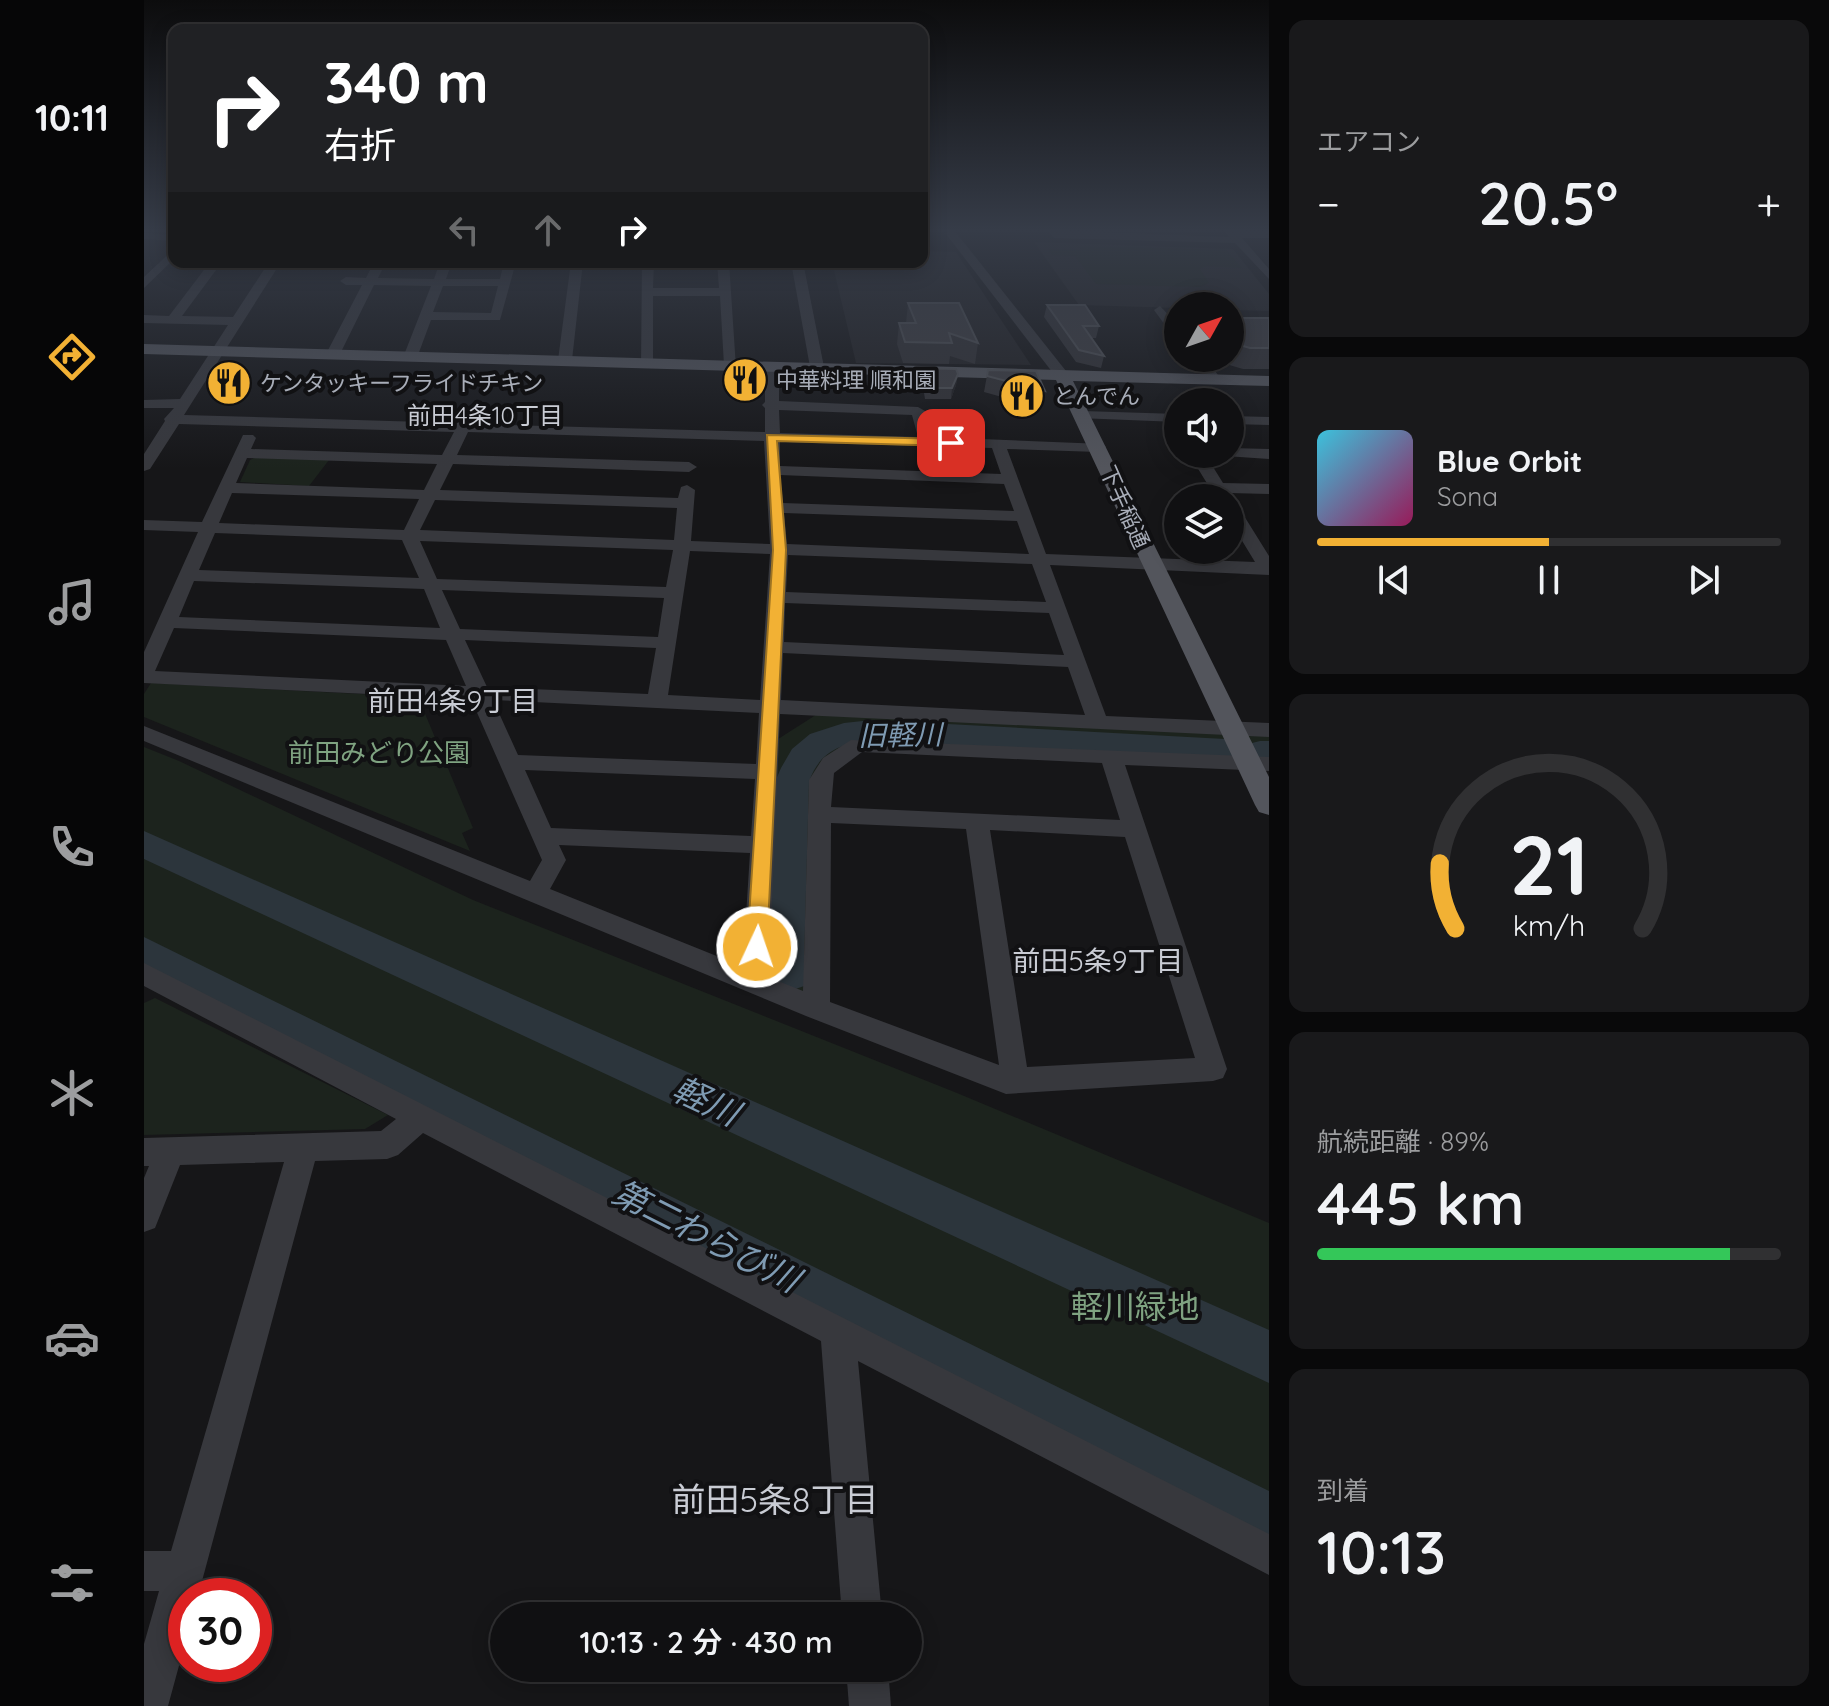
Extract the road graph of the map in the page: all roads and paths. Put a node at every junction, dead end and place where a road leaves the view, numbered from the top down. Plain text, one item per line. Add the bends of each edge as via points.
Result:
1 (180, 310) edge
2 (243, 310) edge
3 (356, 310) edge
4 (428, 310) edge
5 (498, 310) edge
6 (571, 310) edge
7 (648, 310) edge
8 (728, 310) edge
9 (806, 310) edge
10 (1010, 310) edge
11 (1160, 310) dead end
12 (1164, 315) edge
13 (425, 316) junction
14 (144, 319) edge
15 (173, 319) junction
16 (236, 321) junction
17 (144, 349) edge
18 (221, 349) junction
19 (333, 354) junction
20 (411, 355) junction
21 (565, 360) junction
22 (646, 363) junction
23 (731, 365) junction
24 (772, 366) junction
25 (817, 367) junction
26 (1209, 372) edge
27 (1061, 374) junction
28 (1214, 379) junction
29 (1269, 381) edge
30 (182, 403) junction
31 (144, 404) edge
32 (769, 405) junction
33 (1083, 415) junction
34 (171, 419) junction
35 (1164, 419) edge
36 (1244, 420) edge
37 (256, 421) junction
38 (466, 421) junction
39 (1269, 421) edge
40 (691, 435) junction
41 (771, 437) junction
42 (927, 442) junction
43 (998, 444) junction
44 (1098, 447) junction
45 (242, 453) junction
46 (1244, 453) edge
47 (1269, 454) edge
48 (445, 459) junction
49 (144, 466) edge
50 (689, 467) junction
51 (772, 470) junction
52 (1011, 479) junction
53 (226, 488) junction
54 (1269, 489) edge
55 (1244, 491) edge
56 (430, 494) junction
57 (686, 503) junction
58 (777, 508) junction
59 (1024, 516) junction
60 (144, 525) edge
61 (1244, 526) edge
62 (1269, 527) edge
63 (209, 528) junction
64 (1244, 529) edge
65 (409, 536) junction
66 (682, 546) junction
67 (779, 550) junction
68 (1039, 560) junction
69 (1151, 565) junction
70 (1269, 568) edge
71 (188, 575) junction
72 (430, 583) junction
73 (675, 593) junction
74 (777, 597) junction
75 (1056, 608) junction
76 (167, 622) junction
77 (453, 634) junction
78 (666, 643) junction
79 (774, 647) junction
80 (1074, 661) junction
81 (144, 675) edge
82 (479, 693) junction
83 (657, 701) junction
84 (771, 707) junction
85 (1098, 722) junction
86 (1231, 728) junction
87 (1269, 730) edge
88 (144, 733) edge
89 (1111, 757) junction
90 (510, 762) junction
91 (1258, 763) edge
92 (767, 772) junction
93 (1269, 805) edge
94 (819, 814) junction
95 (977, 822) junction
96 (1135, 829) junction
97 (543, 836) junction
98 (763, 845) junction
99 (535, 894) junction
100 (145, 977) edge
101 (748, 980) junction
102 (816, 1008) junction
103 (1015, 1080) junction
104 (420, 1117) junction
105 (304, 1146) junction
106 (157, 1151) edge
107 (144, 1217) edge
108 (838, 1333) junction
109 (1269, 1555) edge
110 (144, 1571) edge
111 (185, 1571) junction
112 (861, 1602) edge
113 (868, 1682) edge
114 (147, 1706) edge
115 (870, 1706) edge

1 - 15 street
2 - 16 street
3 - 19 street
4 - 13 street
5 - 13 street via 496,317
6 - 21 street
7 - 22 street
8 - 23 street
9 - 25 street
10 - 27 street, 下手稲通
11 - 12 street
13 - 20 street
14 - 15 street
15 - 16 street
16 - 18 street
17 - 18 main road
18 - 19 main road
18 - 30 street
19 - 20 main road
20 - 21 main road
21 - 22 main road
22 - 23 main road
23 - 24 main road
24 - 25 main road
24 - 32 street
25 - 27 main road
26 - 28 street
27 - 28 main road
27 - 33 main road, 下手稲通
28 - 29 main road
30 - 31 street
30 - 34 street
32 - 41 street
32 - 42 street via 918,411
33 - 35 street
33 - 44 main road, 下手稲通
34 - 37 street
34 - 49 street
36 - 39 street
37 - 38 street
37 - 45 street
38 - 40 street
38 - 48 street
40 - 41 street
40 - 50 street
41 - 42 street
41 - 51 street
42 - 43 street
43 - 44 street
43 - 52 street
44 - 69 main road, 下手稲通
45 - 48 street
45 - 53 street
46 - 47 street
48 - 50 street
48 - 56 street
50 - 57 street
51 - 52 street
51 - 58 street
52 - 59 street
53 - 56 street
53 - 63 street
54 - 55 street
56 - 57 street
56 - 65 street
57 - 66 street
58 - 59 street
58 - 67 street
59 - 68 street
60 - 63 street
61 - 62 street
63 - 65 street
63 - 71 street
64 - 70 street
65 - 66 street
65 - 72 street
66 - 67 street
66 - 73 street
67 - 68 street
67 - 74 street
68 - 69 street
68 - 75 street
69 - 70 street
69 - 86 main road, 下手稲通
71 - 72 street
71 - 76 street
72 - 73 street
72 - 77 street
73 - 78 street
74 - 75 street
74 - 79 street
75 - 80 street
76 - 77 street
76 - 81 street
77 - 78 street
77 - 82 street
78 - 83 street
79 - 80 street
79 - 84 street
80 - 85 street
81 - 82 street
82 - 83 street
82 - 90 street
83 - 84 street
84 - 85 street
84 - 92 street
85 - 86 street
86 - 87 street
86 - 91 main road, 下手稲通
88 - 99 street
89 - 91 street
89 - 94 street via 859,745 825,766
89 - 96 street
90 - 92 street
90 - 97 street
91 - 93 main road, 下手稲通
92 - 98 street
94 - 95 street
94 - 102 street
95 - 96 street
95 - 103 street
96 - 103 street via 1213,1069
97 - 98 street
97 - 99 street via 554,860
98 - 101 street via 757,947
99 - 101 street
100 - 104 street
101 - 102 street
102 - 103 street via 1006,1081
104 - 105 street via 387,1145
104 - 108 street
105 - 106 street
105 - 111 street
106 - 107 street
108 - 109 street
108 - 112 street
110 - 111 street
111 - 114 street
113 - 115 street

